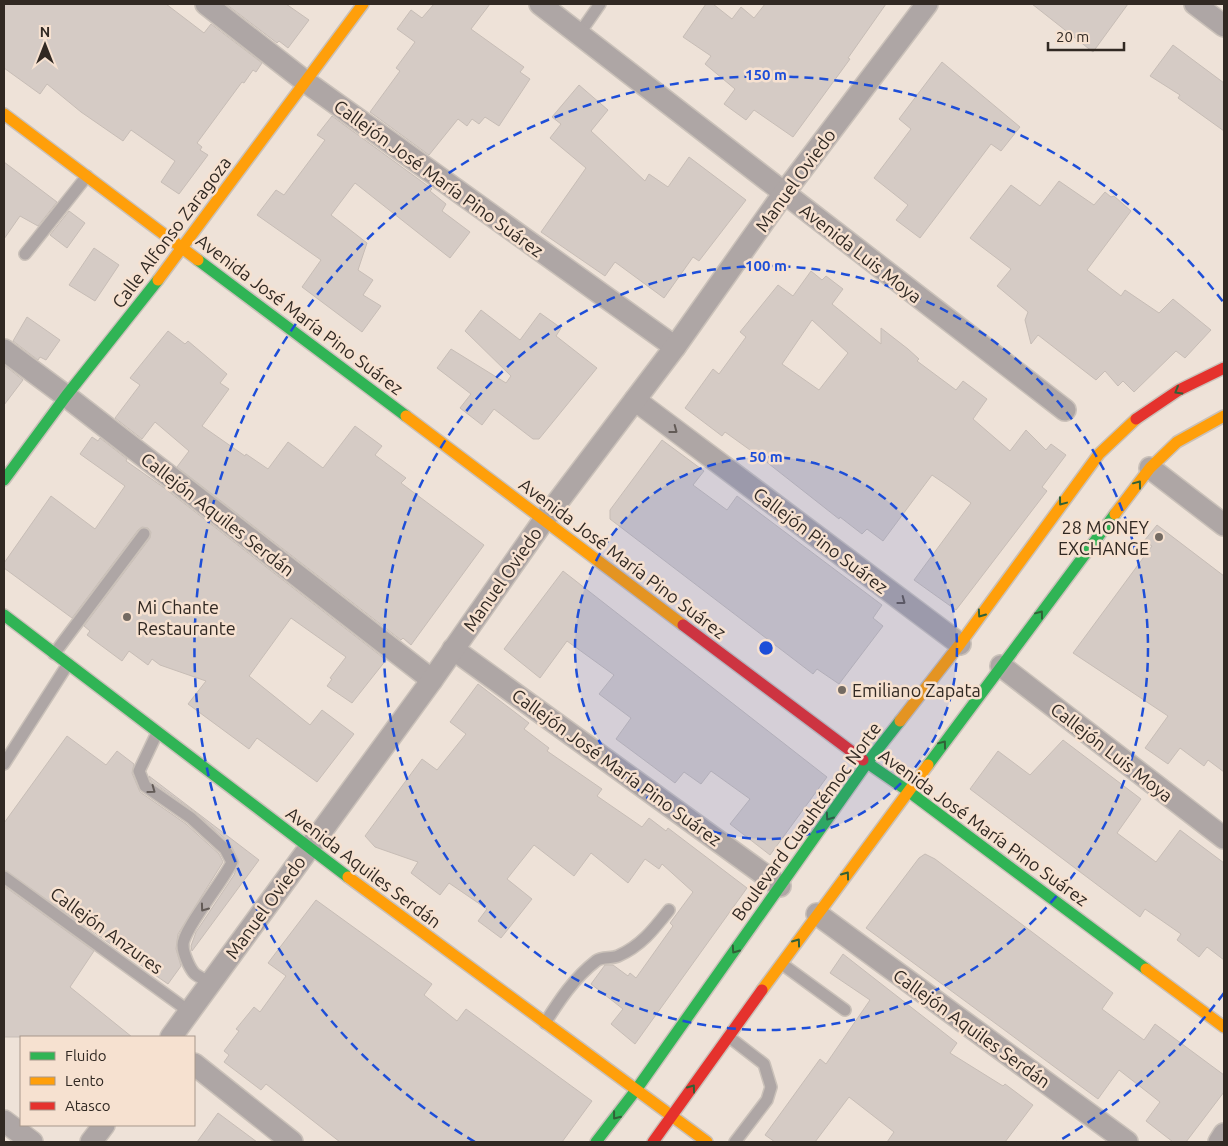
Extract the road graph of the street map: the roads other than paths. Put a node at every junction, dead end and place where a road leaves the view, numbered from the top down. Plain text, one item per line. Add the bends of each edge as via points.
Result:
1 (206, 4) edge
2 (363, 4) edge
3 (540, 4) edge
4 (600, 4) edge
5 (928, 4) edge
6 (1195, 4) edge
7 (1224, 26) edge
8 (579, 34) junction
9 (306, 82) junction
10 (4, 114) edge
11 (87, 176) junction
12 (784, 193) junction
13 (183, 248) junction
14 (25, 254) dead end
15 (675, 347) junction
16 (4, 350) edge
17 (1223, 367) edge
18 (66, 396) junction
19 (635, 400) junction
20 (1064, 410) dead end
21 (1224, 416) edge
22 (1150, 468) junction
23 (4, 480) edge
24 (544, 520) junction
25 (1224, 524) edge
26 (144, 534) dead end
27 (4, 615) edge
28 (960, 644) junction
29 (453, 649) junction
30 (54, 654) junction
31 (68, 664) junction
32 (1001, 666) junction
33 (432, 680) junction
34 (157, 733) junction
35 (867, 763) junction
36 (4, 764) edge
37 (908, 791) junction
38 (1224, 838) edge
39 (308, 848) junction
40 (4, 877) edge
41 (780, 886) junction
42 (669, 910) dead end
43 (818, 914) junction
44 (782, 964) junction
45 (211, 983) junction
46 (845, 1010) dead end
47 (190, 1012) junction
48 (545, 1024) junction
49 (1224, 1027) edge
50 (171, 1036) edge
51 (729, 1037) junction
52 (195, 1065) edge
53 (636, 1090) junction
54 (672, 1116) junction
55 (4, 1122) edge
56 (103, 1126) edge
57 (1224, 1134) edge
58 (32, 1142) edge
59 (91, 1142) edge
60 (292, 1142) edge
61 (596, 1142) edge
62 (653, 1142) edge
63 (707, 1142) edge
64 (734, 1142) edge
65 (1127, 1142) edge
66 (1219, 1142) edge

1 - 9 street, Callejón José María Pino Suárez
2 - 9 street, Calle Alfonso Zaragoza
3 - 8 street, Avenida Luis Moya
4 - 8 lane
5 - 12 street, Manuel Oviedo
6 - 7 street
8 - 12 street, Avenida Luis Moya
9 - 13 street, Calle Alfonso Zaragoza
9 - 15 street, Callejón José María Pino Suárez
10 - 11 street, Avenida José María Pino Suárez
11 - 13 street, Avenida José María Pino Suárez
11 - 14 lane
12 - 15 street, Manuel Oviedo
12 - 20 street, Avenida Luis Moya
13 - 18 street, Calle Alfonso Zaragoza
13 - 24 street, Avenida José María Pino Suárez
15 - 19 street, Manuel Oviedo
16 - 18 street, Callejón Aquiles Serdán
17 -> 28 street, Boulevard Cuauhtémoc Norte via 1141,414 1111,441 1040,532
18 - 23 street, Calle Alfonso Zaragoza
18 - 33 street, Callejón Aquiles Serdán
19 - 24 street, Manuel Oviedo
19 -> 28 street, Callejón Pino Suárez
21 - 22 street via 1177,442
22 - 25 street
32 -> 22 street
24 - 29 street, Manuel Oviedo
24 - 35 street, Avenida José María Pino Suárez
26 - 30 lane
27 - 30 street, Avenida Aquiles Serdán
28 - 35 street, Boulevard Cuauhtémoc Norte
29 - 33 street, Manuel Oviedo
29 - 41 street, Callejón José María Pino Suárez
30 - 31 street, Avenida Aquiles Serdán
31 - 34 street, Avenida Aquiles Serdán
31 - 36 lane
37 -> 32 street
32 - 38 street, Callejón Luis Moya
33 - 39 street, Manuel Oviedo
34 - 39 street, Avenida Aquiles Serdán
34 -> 45 lane via 140,771 145,786 191,818 225,849 232,862 182,943 194,974
35 - 37 street, Avenida José María Pino Suárez
35 -> 41 street, Boulevard Cuauhtémoc Norte
43 -> 37 street
37 - 49 street, Avenida José María Pino Suárez
39 - 45 street, Manuel Oviedo
39 - 48 street, Avenida Aquiles Serdán
40 - 47 lane, Callejón Anzures
41 -> 53 street, Boulevard Cuauhtémoc Norte
42 - 48 lane via 647,938 617,957 598,959 564,994
44 -> 43 street
43 - 65 street, Callejón Aquiles Serdán
44 - 46 lane
44 - 51 street
45 - 47 street, Manuel Oviedo
47 - 50 street, Manuel Oviedo
48 - 53 street, Avenida Aquiles Serdán
54 -> 51 street
51 - 64 lane via 764,1064 771,1088 767,1100
52 - 60 street
53 - 54 street, Avenida Aquiles Serdán
53 -> 61 street, Boulevard Cuauhtémoc Norte
54 - 62 street
54 - 63 street, Avenida Aquiles Serdán
55 - 58 street
56 - 59 street
57 - 66 street

